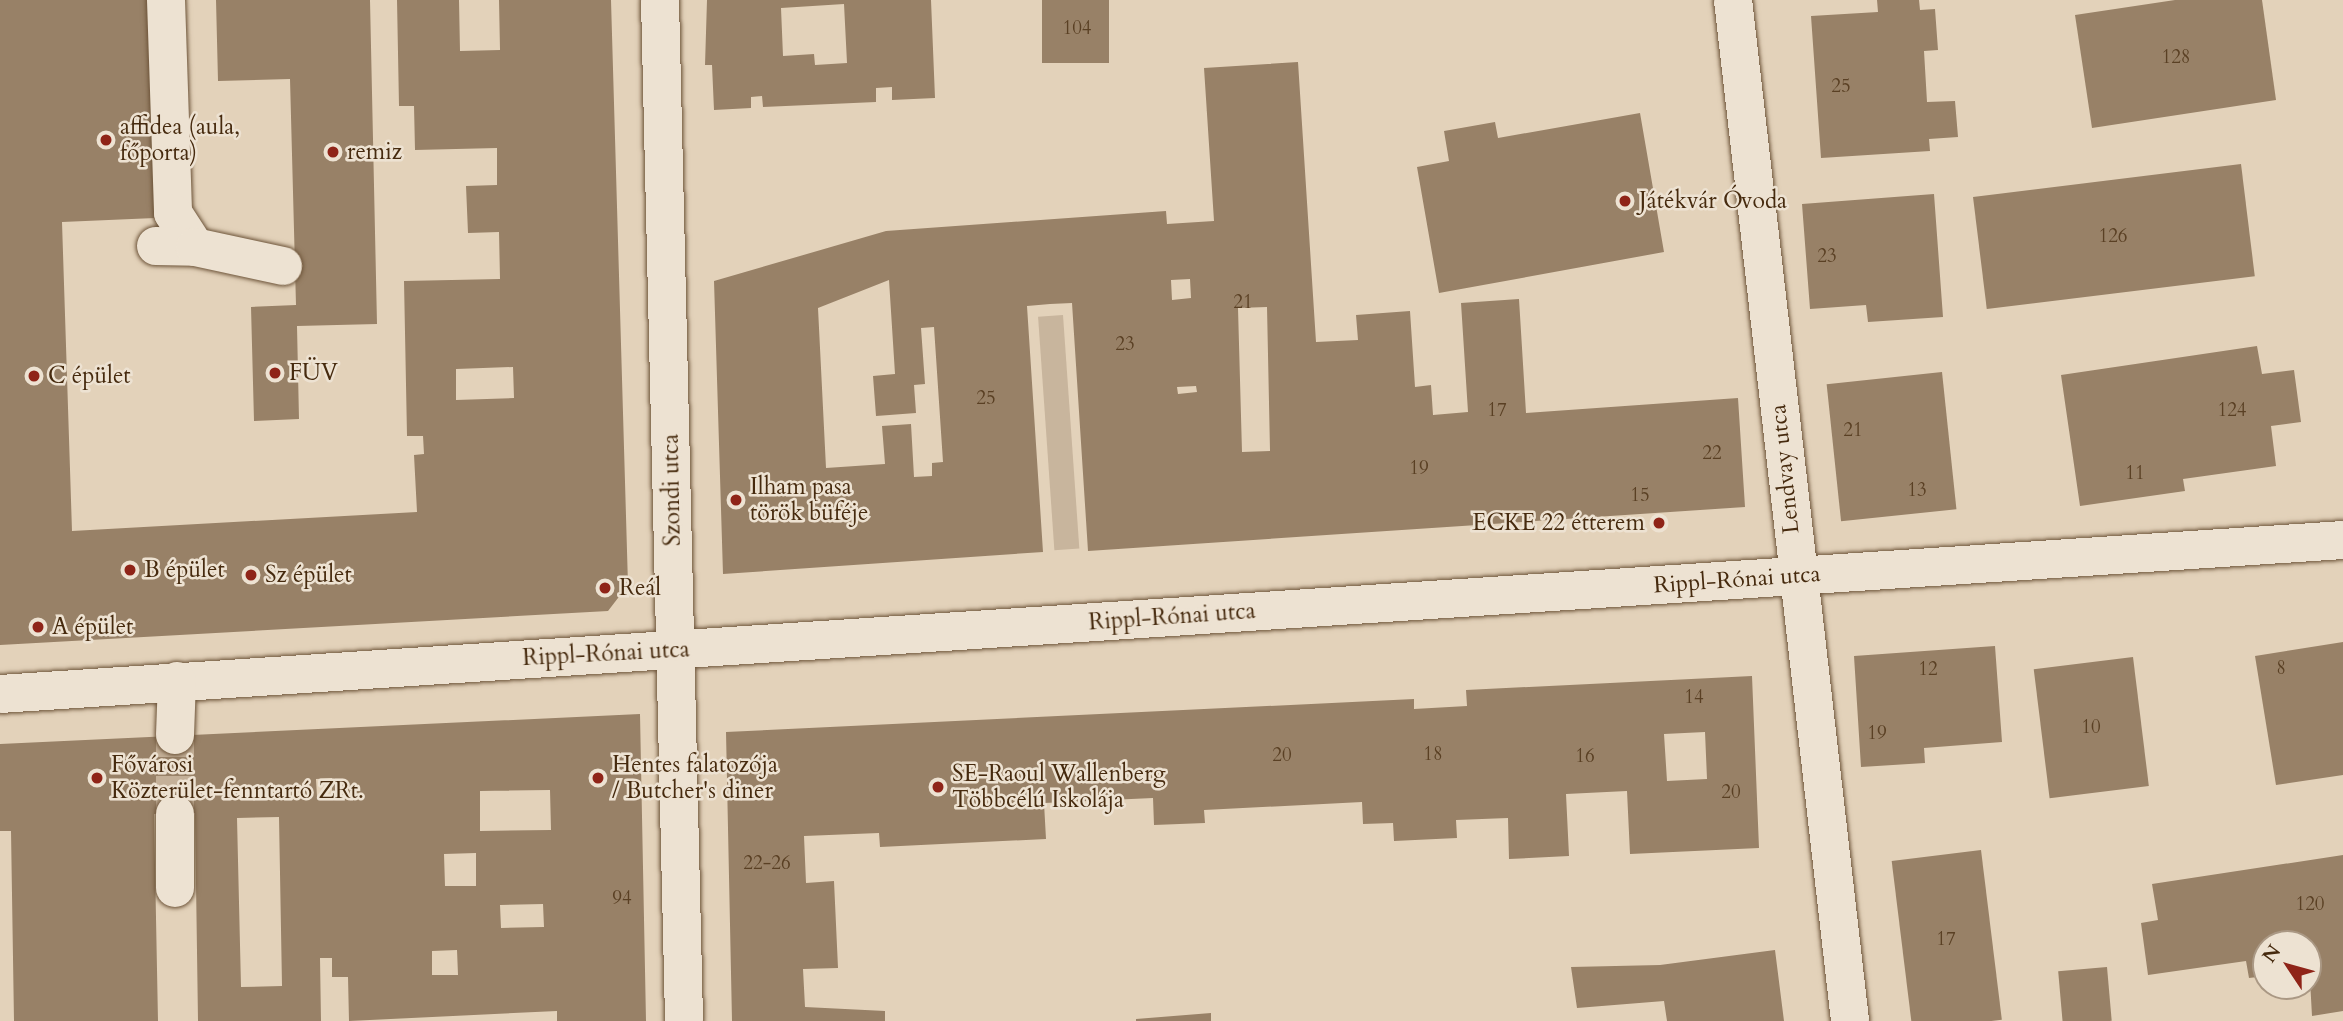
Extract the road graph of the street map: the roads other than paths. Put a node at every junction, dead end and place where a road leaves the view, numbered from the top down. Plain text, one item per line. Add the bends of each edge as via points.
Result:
1 (166, 0) edge
2 (660, 0) edge
3 (1733, 0) edge
4 (156, 246) dead end
5 (194, 247) junction
6 (283, 266) dead end
7 (2343, 540) edge
8 (1797, 576) junction
9 (675, 650) junction
10 (177, 681) junction
11 (0, 694) edge
12 (175, 735) tunnel mouth
13 (175, 814) tunnel mouth
14 (175, 888) dead end
15 (684, 1021) edge
16 (1850, 1021) edge

1 - 5 street via 173,213
2 - 9 street, Szondi utca
3 - 8 street, Lendvay utca
4 - 5 street
5 - 6 street
7 - 8 street, Rippl-Rónai utca
8 - 9 street, Rippl-Rónai utca
8 - 16 street, Lendvay utca
9 - 10 street, Rippl-Rónai utca
9 - 15 street, Szondi utca
10 - 11 street, Rippl-Rónai utca
10 - 12 street
13 - 14 street

